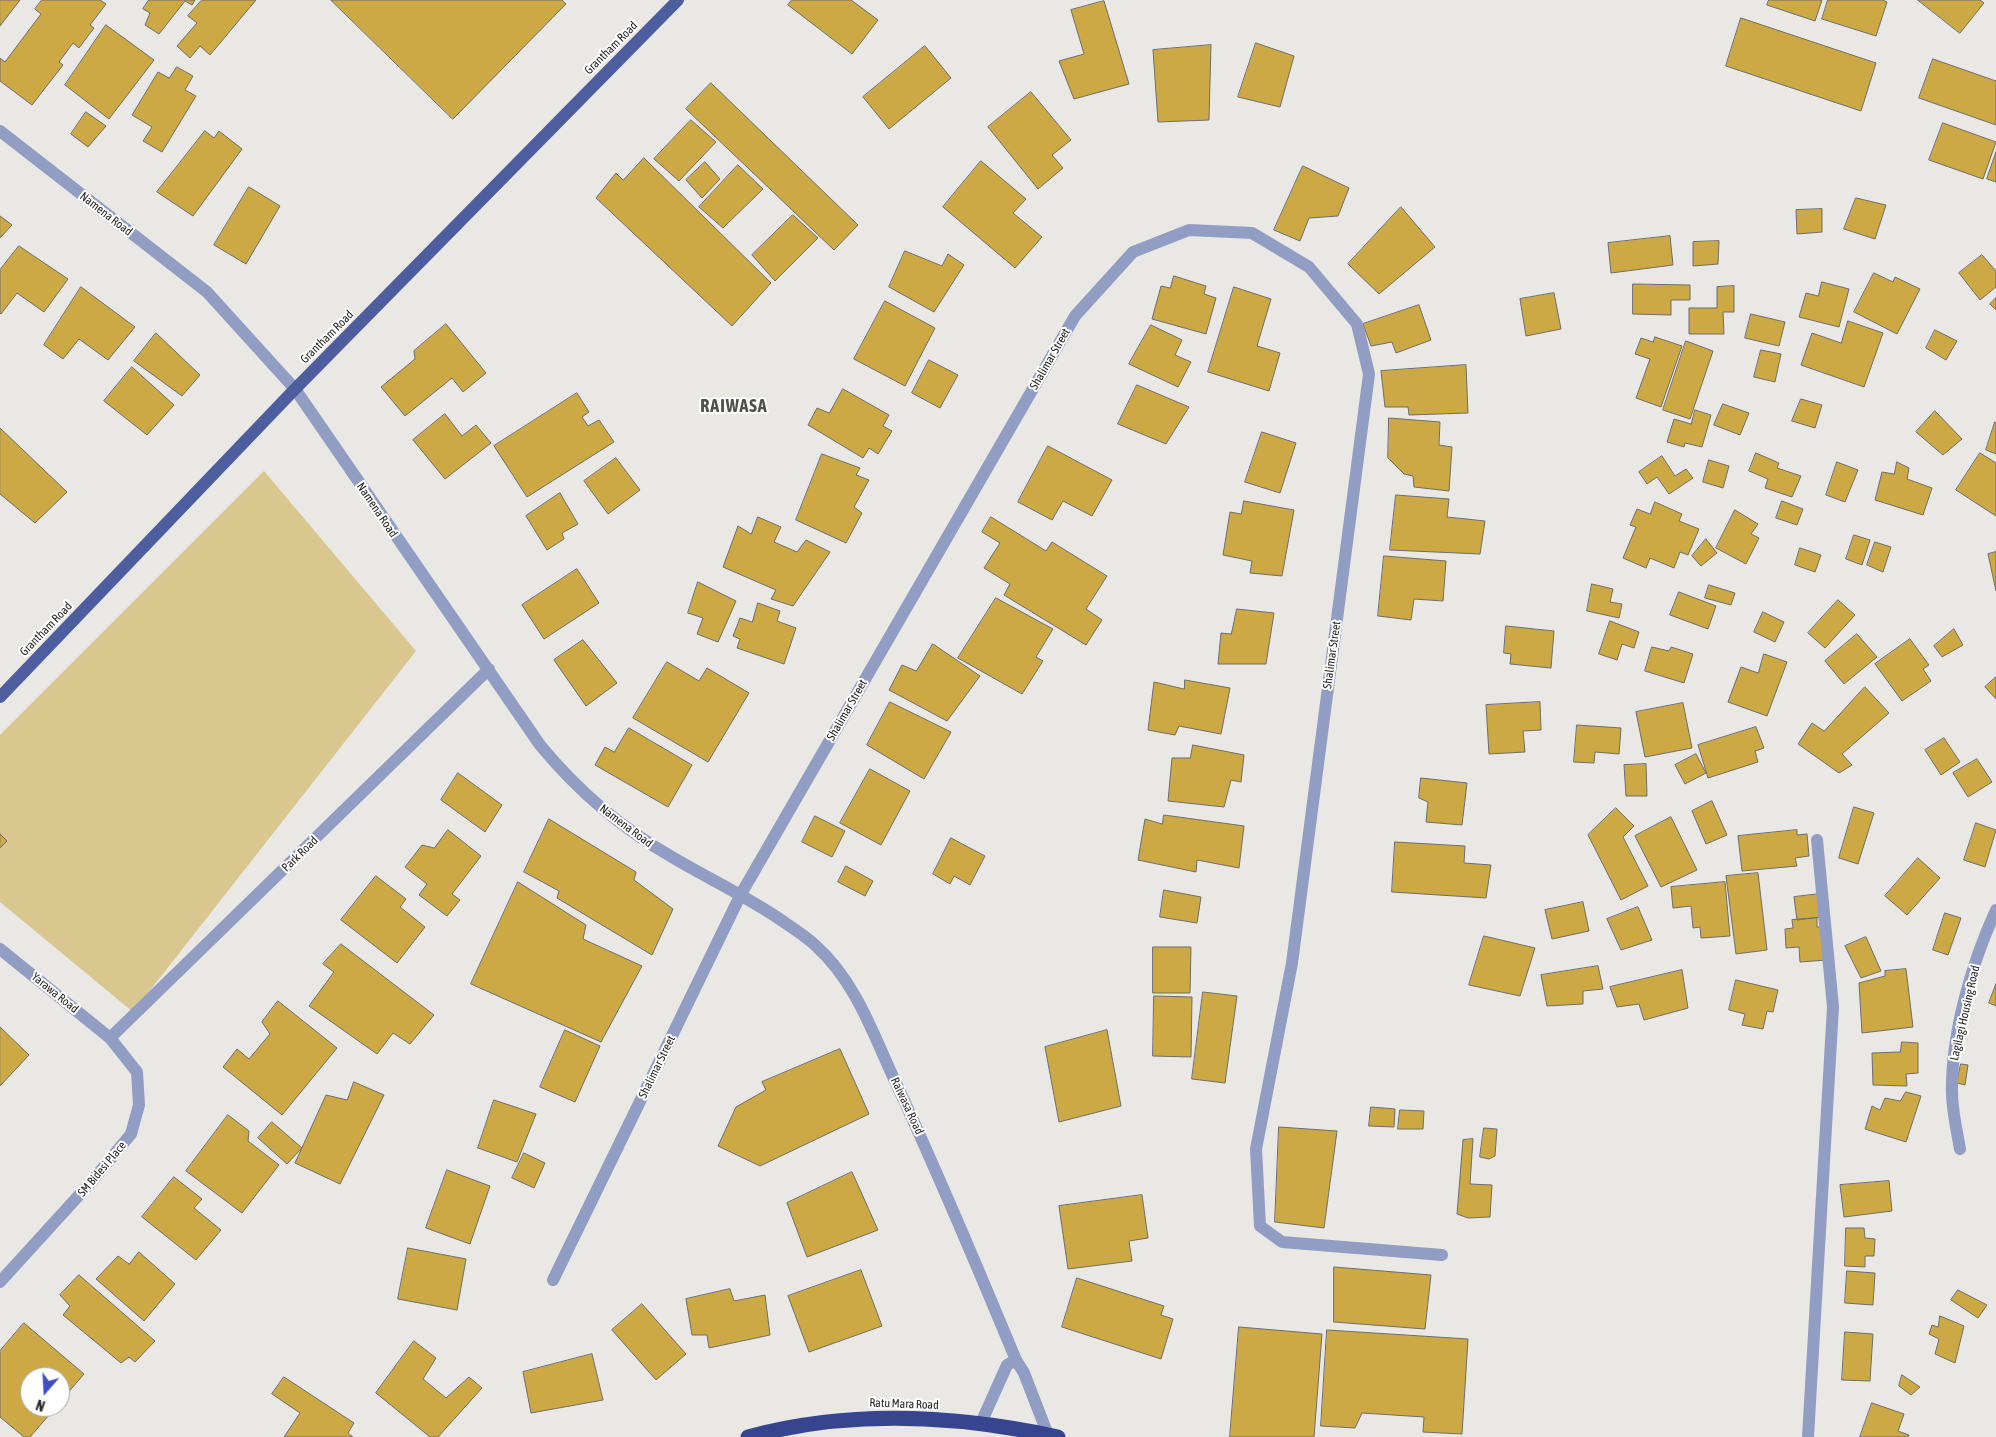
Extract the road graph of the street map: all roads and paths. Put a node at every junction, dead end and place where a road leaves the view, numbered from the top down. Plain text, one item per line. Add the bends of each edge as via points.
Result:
1 (678, 0) edge
2 (0, 131) edge
3 (295, 389) junction
4 (489, 669) junction
5 (0, 697) edge
6 (1817, 840) dead end
7 (741, 894) junction
8 (1996, 910) edge
9 (0, 949) edge
10 (110, 1038) junction
11 (1960, 1149) dead end
12 (1442, 1255) dead end
13 (553, 1280) dead end
14 (0, 1282) edge
15 (1016, 1360) junction
16 (981, 1423) junction
17 (1053, 1436) edge
18 (748, 1437) edge
19 (1808, 1437) edge

1 - 3 main road, Grantham Road
2 - 3 street, Namena Road via 207,292
3 - 4 street, Namena Road
3 - 5 main road, Grantham Road
4 - 7 street, Namena Road via 540,745 583,792 643,840
4 - 10 street, Park Road
6 - 19 street via 1834,1007
7 - 12 street, Shalimar Street via 1075,316 1133,252 1190,230 1252,233 1309,267 1357,324 1369,374 1292,963 1256,1149 1260,1226 1282,1242
7 - 13 street, Shalimar Street
7 - 15 street, Raiwasa Road via 816,946 853,992 930,1154
8 - 11 street, Lagilagi Housing Road via 1982,940 1953,1057 1952,1094
9 - 10 street, Yarawa Road
10 - 14 street, SM Bidesi Place via 137,1072 139,1105 131,1134
15 - 16 street via 1007,1365
15 - 17 street, Raiwasa Road
16 - 17 highway, Ratu Mara Road
16 - 18 highway, Ratu Mara Road via 870,1417 786,1427

